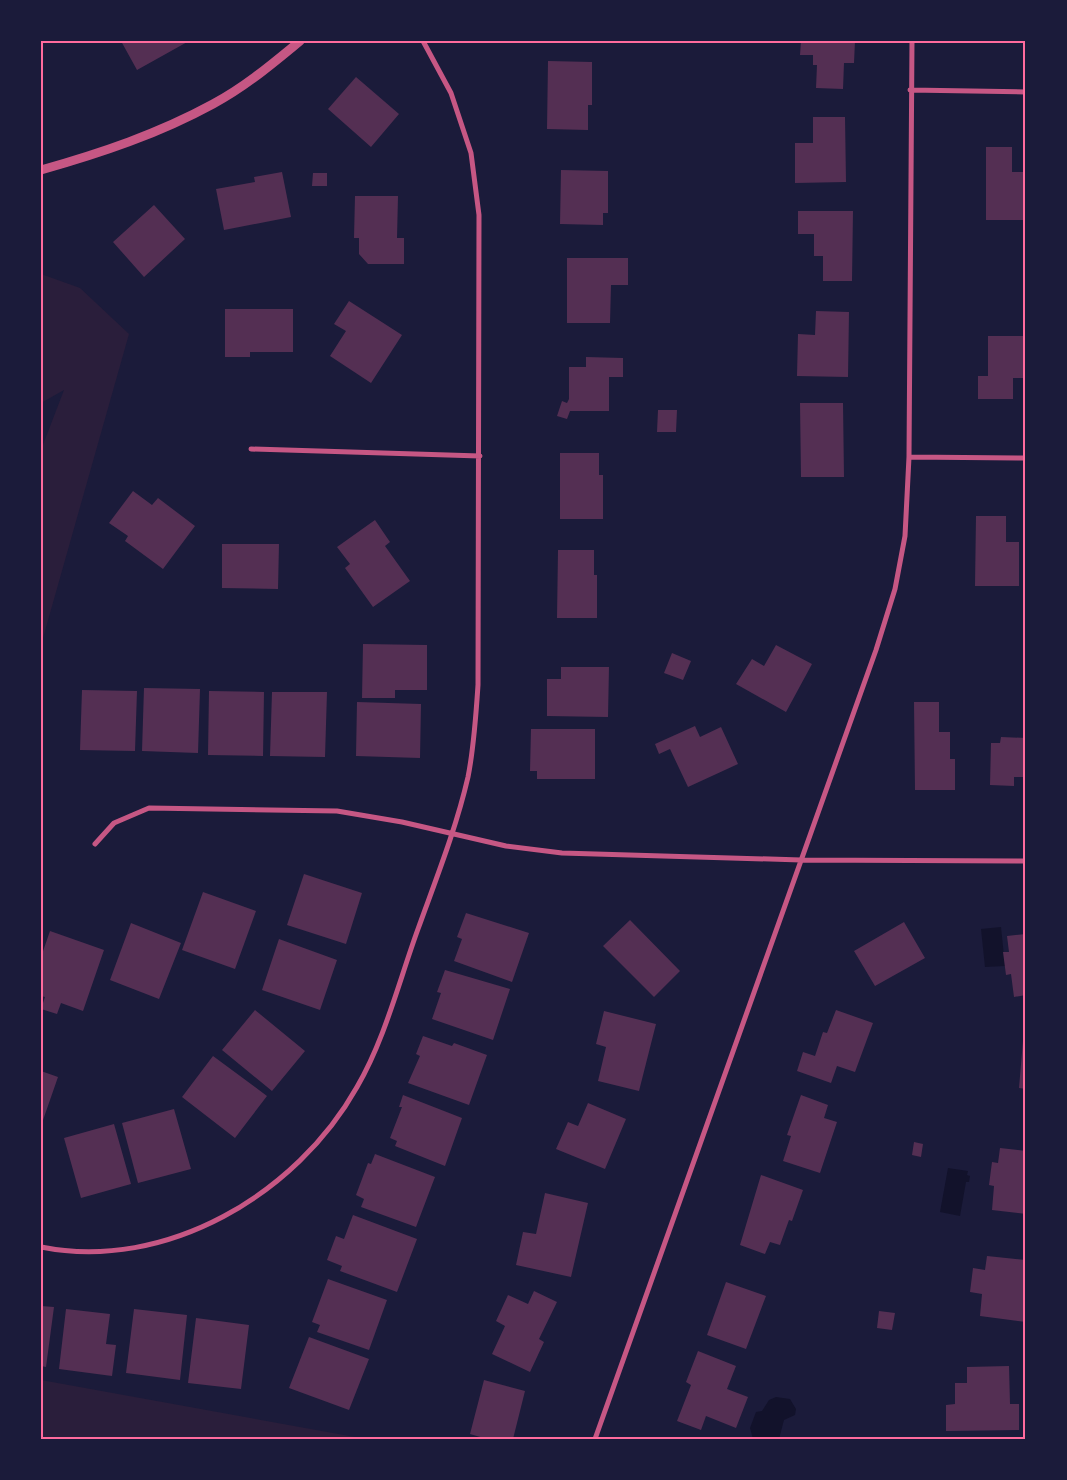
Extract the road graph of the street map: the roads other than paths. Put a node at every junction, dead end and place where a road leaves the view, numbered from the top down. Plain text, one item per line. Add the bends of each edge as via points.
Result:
1 (300, 41) edge
2 (424, 41) edge
3 (912, 41) edge
4 (910, 90) junction
5 (1026, 92) edge
6 (41, 170) edge
7 (251, 450) dead end
8 (480, 456) junction
9 (909, 457) junction
10 (1026, 458) edge
11 (452, 834) junction
12 (95, 844) dead end
13 (801, 860) junction
14 (1026, 861) edge
15 (41, 1247) edge
16 (595, 1439) edge

1 - 6 street via 256,77 214,104 164,129 113,150
2 - 8 street via 452,93 471,153 479,214
3 - 4 street
4 - 5 street
4 - 9 street
7 - 8 street
8 - 11 street via 476,718 468,776
9 - 10 street
9 - 13 street via 905,536 894,589 876,650
11 - 12 street via 337,811 149,808 114,823
11 - 13 street via 506,846 562,853
11 - 15 street via 377,1044 358,1086 333,1125 303,1160 234,1212 194,1231 150,1244 107,1251 65,1252
13 - 14 street
13 - 16 street

